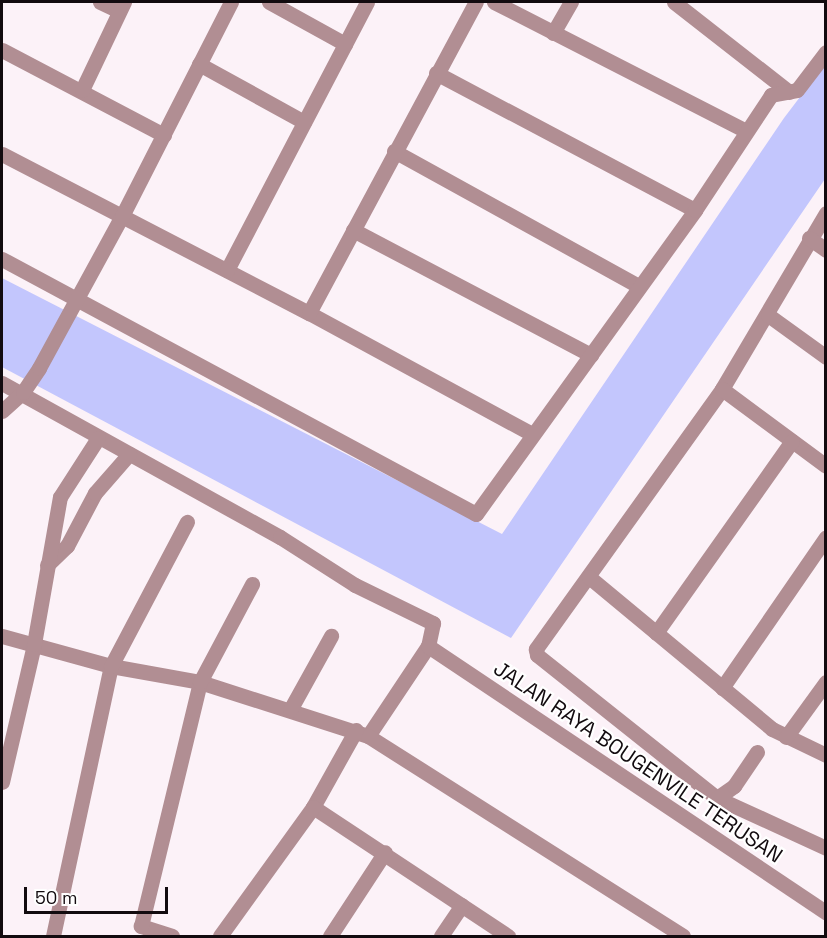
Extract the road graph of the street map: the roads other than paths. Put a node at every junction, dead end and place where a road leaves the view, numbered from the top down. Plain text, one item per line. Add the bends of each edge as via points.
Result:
1 (100, 2) edge
2 (231, 2) edge
3 (269, 2) edge
4 (367, 2) edge
5 (476, 2) edge
6 (494, 2) edge
7 (571, 2) edge
8 (674, 2) edge
9 (122, 6) edge
10 (554, 33) junction
11 (345, 44) junction
12 (2, 50) edge
13 (825, 52) edge
14 (199, 64) junction
15 (436, 73) junction
16 (82, 90) junction
17 (789, 92) junction
18 (304, 122) junction
19 (747, 131) junction
20 (164, 135) junction
21 (394, 152) junction
22 (2, 154) edge
23 (695, 210) junction
24 (825, 213) edge
25 (122, 216) junction
26 (353, 230) junction
27 (809, 238) junction
28 (825, 250) edge
29 (2, 259) edge
30 (227, 270) junction
31 (639, 286) junction
32 (76, 298) junction
33 (309, 313) junction
34 (768, 315) junction
35 (591, 355) junction
36 (825, 357) edge
37 (2, 383) edge
38 (722, 389) junction
39 (23, 392) junction
40 (2, 411) edge
41 (532, 434) junction
42 (98, 438) junction
43 (792, 441) junction
44 (129, 454) junction
45 (825, 466) edge
46 (187, 522) dead end
47 (825, 537) edge
48 (47, 566) junction
49 (589, 577) junction
50 (252, 584) dead end
51 (656, 633) junction
52 (2, 636) edge
53 (331, 636) dead end
54 (34, 644) junction
55 (428, 646) junction
56 (111, 666) junction
57 (200, 682) junction
58 (825, 682) edge
59 (722, 688) junction
60 (290, 710) junction
61 (362, 733) junction
62 (786, 737) junction
63 (758, 752) dead end
64 (825, 755) edge
65 (2, 782) edge
66 (717, 798) junction
67 (313, 807) junction
68 (825, 848) edge
69 (385, 852) junction
70 (462, 905) junction
71 (825, 912) edge
72 (53, 936) edge
73 (172, 936) edge
74 (219, 936) edge
75 (330, 936) edge
76 (441, 936) edge
77 (508, 936) edge
78 (683, 936) edge

1 - 9 street
2 - 14 street
3 - 11 street
4 - 11 street
5 - 15 street
6 - 10 street
7 - 10 street
8 - 17 street
9 - 16 street
10 - 19 street
11 - 18 street
12 - 16 street
13 - 17 street via 797,90
14 - 18 street
14 - 20 street
15 - 21 street
15 - 23 street
16 - 20 street
17 - 19 street via 771,95
18 - 30 street
19 - 23 street
20 - 25 street
21 - 26 street
21 - 31 street
22 - 25 street
23 - 31 street
24 - 27 street
25 - 30 street
25 - 32 street
26 - 33 street
26 - 35 street
27 - 28 street
27 - 34 street
29 - 32 street
30 - 33 street
31 - 35 street
32 - 39 street
32 - 41 street via 476,514
33 - 41 street
34 - 36 street
34 - 38 street
35 - 41 street
37 - 39 street
38 - 43 street
38 - 49 street
39 - 40 street
39 - 42 street
42 - 44 street
42 - 48 street via 60,497
43 - 45 street
43 - 51 street
44 - 48 street via 95,493 66,546
44 - 55 street via 280,537 355,585 424,615 433,623 434,630
46 - 56 street
47 - 59 street
48 - 54 street
49 - 51 street
49 - 66 street via 539,644 537,655
50 - 57 street
51 - 59 street
52 - 54 street
53 - 60 street
54 - 56 street
54 - 65 street
55 - 61 street
55 - 71 street, JALAN RAYA BOUGENVILE TERUSAN
56 - 57 street
56 - 72 street
57 - 60 street
57 - 73 street via 141,926
58 - 62 street
59 - 62 street
60 - 61 street
61 - 67 street
61 - 78 street
62 - 64 street
63 - 66 street via 734,786
66 - 68 street
67 - 69 street
67 - 74 street
69 - 70 street
69 - 75 street
70 - 76 street
70 - 77 street

